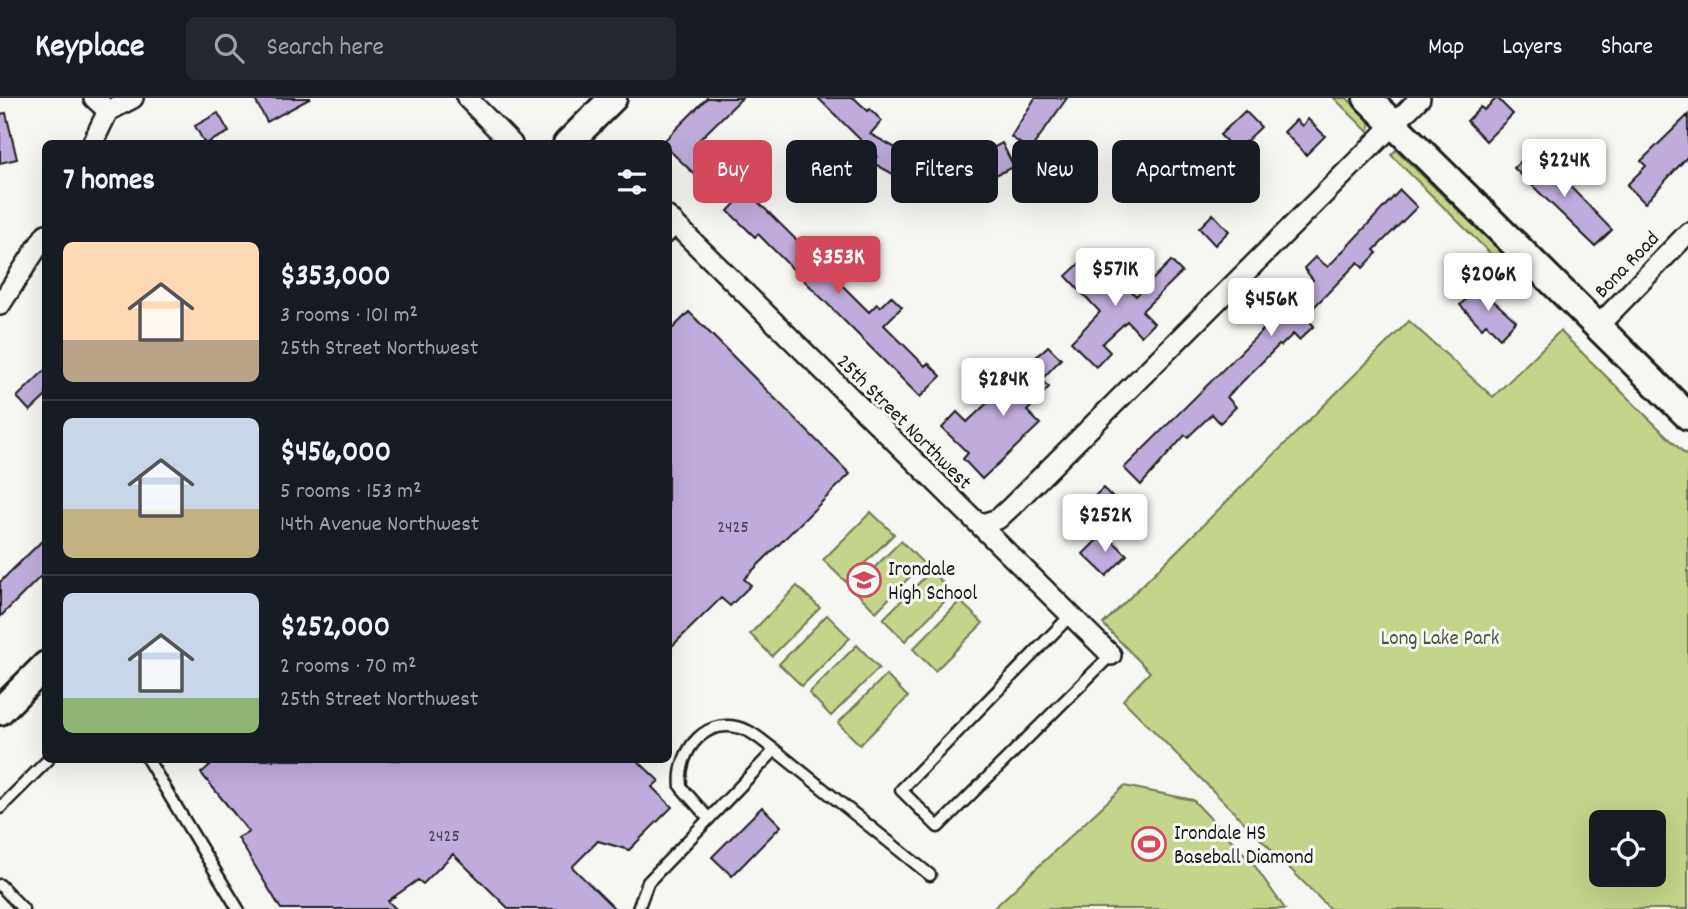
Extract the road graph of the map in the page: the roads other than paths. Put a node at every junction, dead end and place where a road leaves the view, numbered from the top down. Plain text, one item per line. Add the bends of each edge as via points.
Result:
1 (133, 98) edge
2 (467, 98) edge
3 (613, 98) edge
4 (1367, 98) edge
5 (1420, 98) edge
6 (101, 105) edge
7 (1394, 125) junction
8 (580, 139) edge
9 (93, 140) edge
10 (508, 140) edge
11 (672, 227) edge
12 (1688, 233) edge
13 (42, 240) edge
14 (0, 305) edge
15 (1597, 327) junction
16 (1688, 415) edge
17 (982, 524) junction
18 (1072, 615) junction
19 (1111, 655) joint
20 (42, 670) edge
21 (0, 711) edge
22 (775, 750) junction
23 (45, 763) edge
24 (150, 763) edge
25 (0, 808) edge
26 (709, 819) junction
27 (930, 875) dead end
28 (0, 885) edge
29 (23, 909) edge
30 (238, 909) edge
31 (638, 909) edge

1 - 6 street
2 - 10 street
3 - 8 street
4 - 7 street
5 - 7 street
6 - 9 street
7 - 15 street
7 - 17 street via 1012,506 998,519
11 - 17 street, 25th Street Northwest via 966,515
12 - 15 street, Bona Road
13 - 14 street
15 - 16 street
17 - 18 street, 25th Street Northwest
18 - 19 street, 25th Street Northwest
18 - 19 lane via 901,790 938,827
20 - 21 street
22 - 26 lane
22 - 26 lane via 748,731 731,727 716,727 695,740 681,763 681,788
22 - 27 lane
23 - 25 lane
24 - 30 lane
26 - 31 lane via 648,881
28 - 29 lane

